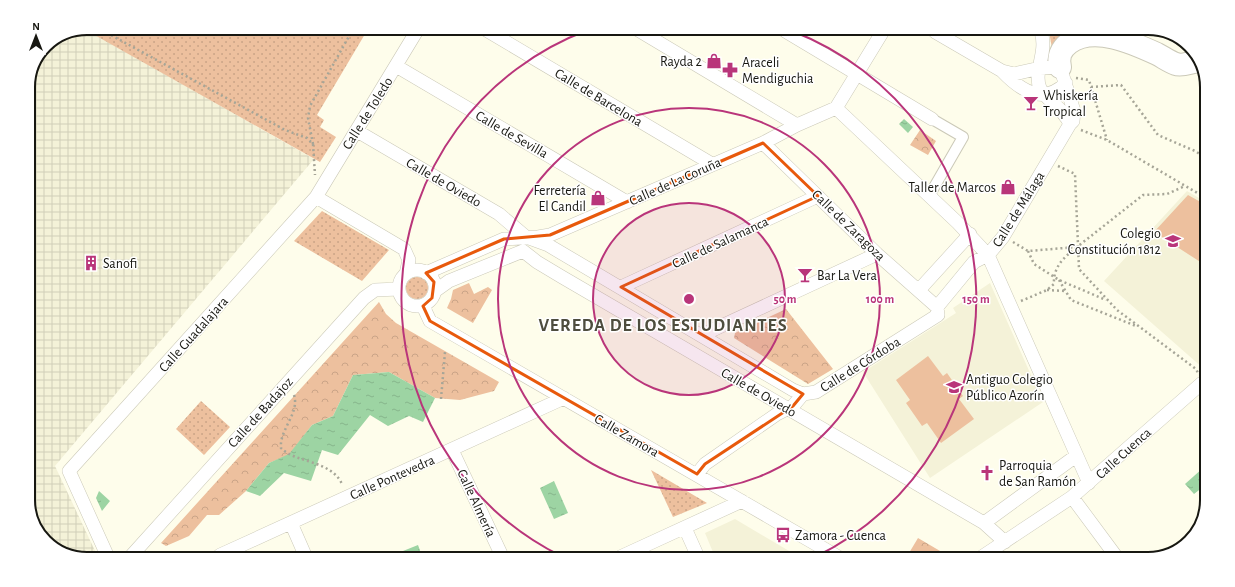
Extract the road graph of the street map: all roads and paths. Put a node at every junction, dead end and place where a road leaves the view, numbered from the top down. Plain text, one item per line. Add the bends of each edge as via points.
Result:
1 (111, 35) edge
2 (350, 35) edge
3 (414, 35) edge
4 (494, 35) edge
5 (646, 35) edge
6 (792, 35) edge
7 (881, 35) edge
8 (940, 35) edge
9 (1041, 35) edge
10 (1150, 35) edge
11 (1193, 61) edge
12 (1195, 64) edge
13 (396, 66) junction
14 (1002, 71) junction
15 (857, 74) junction
16 (1057, 74) junction
17 (1091, 87) junction
18 (1046, 95) junction
19 (836, 108) junction
20 (932, 119) joint
21 (797, 125) junction
22 (1070, 125) junction
23 (357, 132) junction
24 (1107, 140) junction
25 (763, 142) junction
26 (313, 144) junction
27 (1200, 154) edge
28 (1048, 162) junction
29 (712, 164) junction
30 (315, 176) dead end
31 (1185, 186) junction
32 (1200, 195) edge
33 (818, 196) junction
34 (929, 196) junction
35 (316, 197) junction
36 (627, 202) junction
37 (970, 234) junction
38 (526, 237) junction
39 (1004, 237) junction
40 (1077, 247) junction
41 (523, 251) junction
42 (1028, 251) junction
43 (877, 254) junction
44 (988, 255) junction
45 (426, 273) junction
46 (406, 274) junction
47 (1054, 276) junction
48 (1059, 280) junction
49 (621, 287) junction
50 (398, 289) junction
51 (919, 290) junction
52 (1046, 290) junction
53 (435, 291) junction
54 (1066, 292) junction
55 (1108, 300) junction
56 (423, 306) junction
57 (1011, 306) junction
58 (937, 307) junction
59 (1141, 328) junction
60 (702, 336) junction
61 (445, 352) dead end
62 (1200, 378) edge
63 (1200, 387) edge
64 (293, 394) dead end
65 (803, 394) junction
66 (564, 398) junction
67 (441, 399) dead end
68 (788, 409) junction
69 (452, 450) junction
70 (1076, 456) junction
71 (697, 474) junction
72 (1089, 483) junction
73 (342, 484) dead end
74 (1072, 497) junction
75 (742, 501) junction
76 (290, 523) junction
77 (984, 523) junction
78 (685, 528) junction
79 (1005, 542) junction
80 (106, 552) edge
81 (135, 552) edge
82 (227, 552) edge
83 (303, 552) edge
84 (500, 552) edge
85 (631, 552) edge
86 (696, 552) edge
87 (830, 552) edge
88 (989, 552) edge
89 (1113, 552) edge

1 - 26 path via 285,130 307,138
2 - 26 path via 310,106 308,118
3 - 13 street, Calle de Toledo
4 - 29 street, Calle de Barcelona
5 - 21 street
6 - 15 street
7 - 15 street
8 - 14 street
9 - 16 street, Calle de Málaga via 1044,54
10 - 11 highway
12 - 16 highway via 1178,65 1131,44 1102,36 1089,36 1076,39 1065,47 1059,55
13 - 23 street, Calle de Toledo
13 - 36 street, Calle de Sevilla
14 - 16 street via 1018,74
14 - 18 street via 1010,80 1034,94
15 - 19 street
15 - 20 street
16 - 17 path via 1089,80
16 - 18 street via 1054,92
16 - 18 street, Calle de Málaga via 1040,88
16 - 22 street, Calle de Málaga via 1074,111
17 - 24 path
17 - 27 path via 1121,85 1158,135
18 - 22 street, Calle de Málaga via 1063,111
19 - 21 street, Calle de La Coruña
19 - 34 street
20 - 34 street via 963,137
21 - 25 street, Calle de La Coruña
22 - 24 path
22 - 28 street, Calle de Málaga
23 - 35 street, Calle de Toledo
23 - 38 street, Calle de Oviedo via 499,214
24 - 31 path
25 - 29 street, Calle de La Coruña
25 - 33 street, Calle de Zaragoza
26 - 30 path
28 - 39 street, Calle de Málaga
28 - 40 path via 1075,174
29 - 36 street, Calle de La Coruña
31 - 32 path
31 - 40 path via 1167,194 1143,195
33 - 43 street, Calle de Zaragoza
33 - 49 street, Calle de Salamanca
34 - 37 street
35 - 46 street via 404,249 409,260
35 - 80 street, Calle Guadalajara via 69,471
36 - 38 street, Calle de La Coruña via 548,236
37 - 44 street
37 - 51 street
38 - 41 street
38 - 45 street, Calle de La Coruña via 504,239
38 - 49 street, Calle de Oviedo via 548,245
39 - 42 path
39 - 44 street, Calle de Málaga
40 - 42 path
40 - 47 path via 1062,259
40 - 55 path via 1079,269
41 - 53 street via 449,281
41 - 68 street, Calle de Oviedo via 537,262
42 - 47 path via 1034,264
43 - 51 street, Calle de Zaragoza
43 - 60 street
44 - 57 street, Calle de Málaga
44 - 58 street, Calle de Córdoba via 974,262
45 - 46 street via 414,270
45 - 53 street via 434,282
46 - 50 street
47 - 48 path
47 - 52 path via 1054,284
48 - 54 path
48 - 55 path
49 - 60 street, Calle de Oviedo
50 - 56 street via 406,303
50 - 81 street, Calle de Badajoz via 375,290 364,298
51 - 58 street, Calle de Zaragoza
52 - 54 path
52 - 57 path
53 - 56 street via 432,298
54 - 59 path via 1071,300
55 - 59 path
56 - 66 street, Calle Zamora via 430,321
57 - 70 street, Calle de Málaga
58 - 65 street, Calle de Córdoba via 938,315 816,392
59 - 62 path via 1196,369
60 - 65 street, Calle de Oviedo
61 - 67 path
63 - 72 street, Calle Cuenca
64 - 73 path via 294,408 281,448 318,464 338,476
65 - 68 street, Calle de Córdoba
66 - 69 street, Calle Pontevedra
66 - 71 street, Calle Zamora
68 - 71 street, Calle de Córdoba via 705,464
68 - 77 street, Calle de Oviedo
69 - 76 street, Calle Pontevedra
69 - 84 street, Calle Almería
70 - 72 street, Calle de Málaga
70 - 77 street
71 - 75 street, Calle Zamora
72 - 74 street, Calle Cuenca
74 - 79 street, Calle Cuenca
74 - 89 street
75 - 78 street
75 - 87 street, Calle Zamora
76 - 82 street, Calle Pontevedra
76 - 83 street
77 - 79 street, Calle de Oviedo
78 - 85 street
78 - 86 street
79 - 88 street, Calle Cuenca

